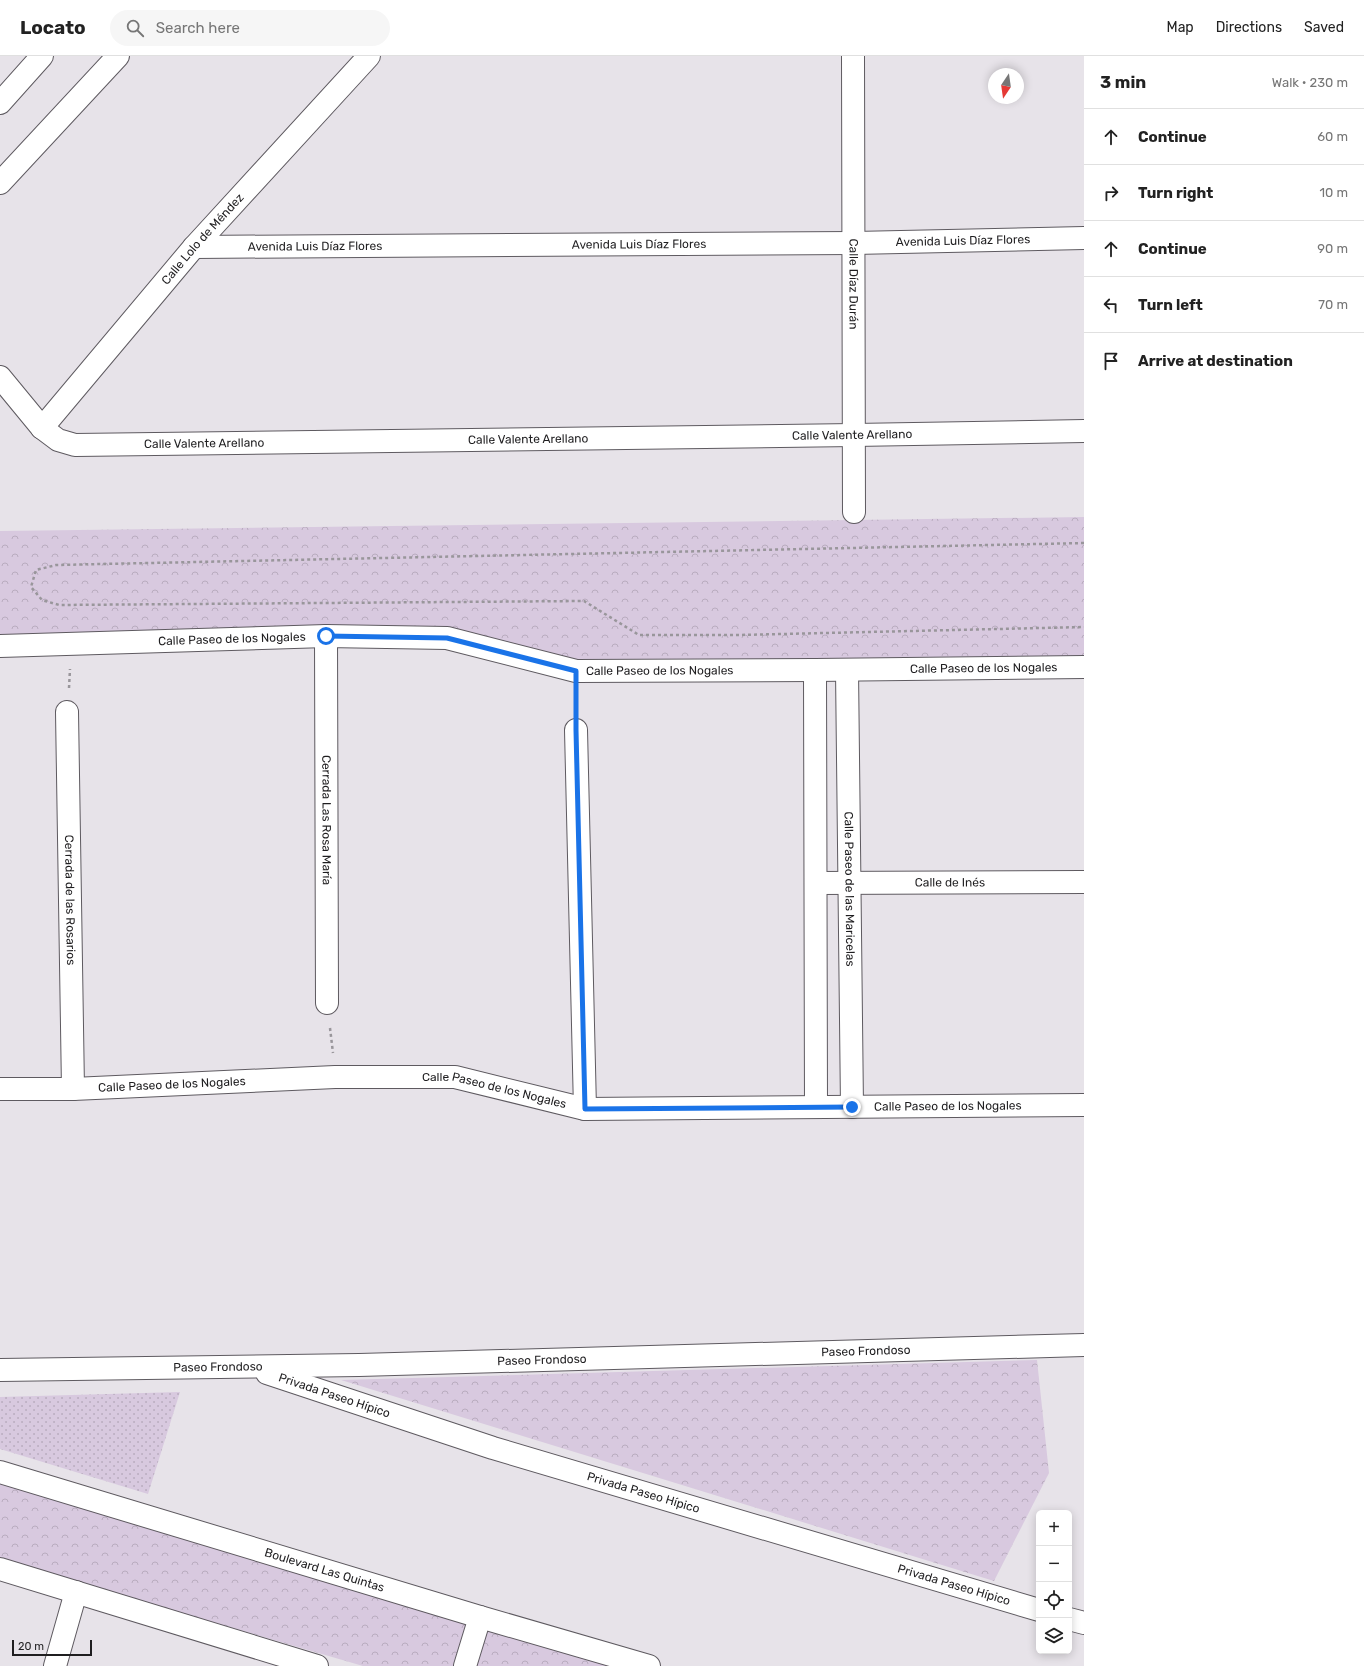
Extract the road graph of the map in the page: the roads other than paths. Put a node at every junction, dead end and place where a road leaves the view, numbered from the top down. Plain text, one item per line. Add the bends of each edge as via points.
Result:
1 (42, 56) edge
2 (118, 56) edge
3 (369, 56) edge
4 (853, 56) edge
5 (0, 103) edge
6 (0, 184) edge
7 (1084, 238) edge
8 (854, 243) junction
9 (194, 247) junction
10 (0, 377) edge
11 (42, 428) junction
12 (1084, 431) edge
13 (854, 435) junction
14 (854, 512) dead end
15 (326, 636) junction
16 (0, 646) edge
17 (1084, 667) edge
18 (815, 670) junction
19 (847, 670) junction
20 (67, 712) road end
21 (576, 730) road end
22 (1084, 882) edge
23 (816, 883) junction
24 (850, 883) junction
25 (327, 1003) road end
26 (0, 1089) edge
27 (73, 1089) junction
28 (1084, 1106) edge
29 (816, 1107) junction
30 (852, 1107) junction
31 (585, 1109) junction
32 (1084, 1345) edge
33 (250, 1367) junction
34 (0, 1370) edge
35 (0, 1472) edge
36 (0, 1569) edge
37 (76, 1592) junction
38 (1036, 1609) edge
39 (480, 1617) junction
40 (1072, 1620) edge
41 (1084, 1623) edge
42 (55, 1666) edge
43 (317, 1666) edge
44 (465, 1666) edge
45 (649, 1666) edge

1 - 5 street
2 - 6 street
3 - 9 street, Calle Lolo de Méndez
4 - 8 street, Calle Díaz Durán
7 - 8 street, Avenida Luis Díaz Flores
8 - 9 street, Avenida Luis Díaz Flores
8 - 13 street, Calle Díaz Durán
9 - 11 street, Calle Lolo de Méndez
10 - 11 street, Calle Valente Arellano
11 - 13 street, Calle Valente Arellano via 58,440 74,444
12 - 13 street, Calle Valente Arellano
13 - 14 street, Calle Díaz Durán
15 - 16 street, Calle Paseo de los Nogales
15 - 18 street, Calle Paseo de los Nogales via 447,638 576,671
15 - 25 street, Cerrada Las Rosa María
17 - 19 street, Calle Paseo de los Nogales
18 - 19 street, Calle Paseo de los Nogales
18 - 23 street
19 - 24 street, Calle Paseo de las Maricelas
20 - 27 street, Cerrada de las Rosarios
21 - 31 street
22 - 24 street, Calle de Inés
23 - 24 street, Calle de Inés
23 - 29 street
24 - 30 street, Calle Paseo de las Maricelas
26 - 27 street, Calle Paseo de los Nogales
27 - 31 street, Calle Paseo de los Nogales via 335,1077 454,1077
28 - 30 street, Calle Paseo de los Nogales
29 - 30 street, Calle Paseo de los Nogales
29 - 31 street, Calle Paseo de los Nogales
32 - 33 street, Paseo Frondoso
33 - 34 street, Paseo Frondoso
33 - 38 street, Privada Paseo Hípico via 493,1448
35 - 39 street, Boulevard Las Quintas
36 - 37 street
37 - 42 street
37 - 43 street
39 - 44 street
39 - 45 street, Boulevard Las Quintas
40 - 41 street

